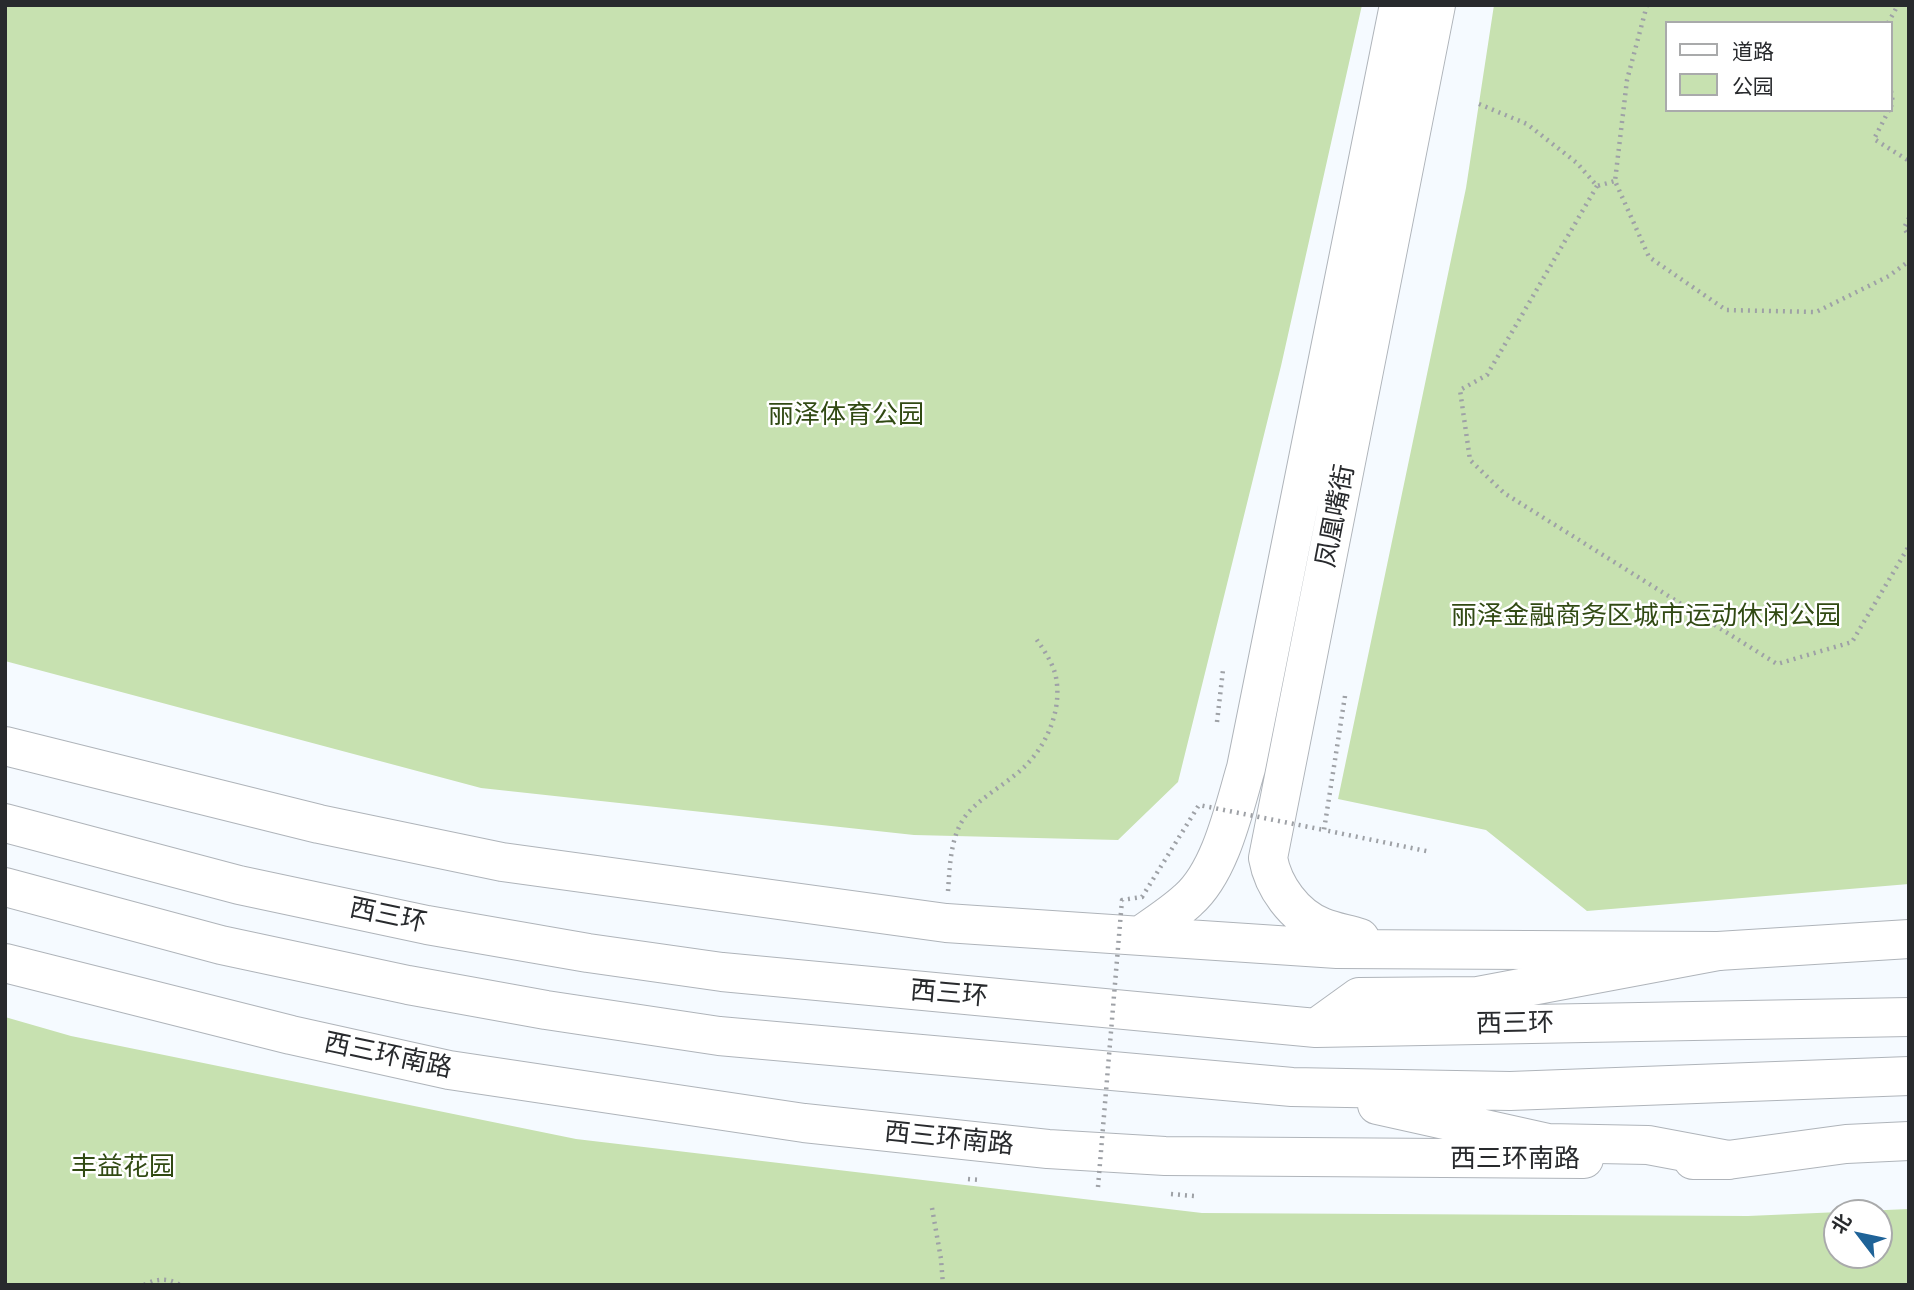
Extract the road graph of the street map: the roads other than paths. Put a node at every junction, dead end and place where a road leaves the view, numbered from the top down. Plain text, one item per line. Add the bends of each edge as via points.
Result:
1 (1399, 5) edge
2 (1436, 5) edge
3 (5, 746) edge
4 (5, 823) edge
5 (5, 887) edge
6 (1141, 935) junction
7 (1909, 939) edge
8 (1399, 948) junction
9 (1718, 951) junction
10 (5, 963) edge
11 (1909, 1017) edge
12 (1317, 1028) junction
13 (1909, 1076) edge
14 (1292, 1087) junction
15 (1909, 1141) edge
16 (1728, 1160) junction

1 - 6 main road, 凤凰嘴街 via 1246,768 1206,878 1190,898
2 - 8 main road, 凤凰嘴街 via 1268,858 1272,877 1292,906 1320,927
3 - 6 main road via 319,824 502,862 946,923
4 - 12 main road, 西三环 via 239,885 588,953 722,972
5 - 14 main road via 221,945 408,985 719,1037
6 - 8 main road via 1337,949
7 - 9 main road
8 - 9 main road
9 - 12 main road via 1478,996 1359,997
10 - 16 main road, 西三环南路 via 449,1070 818,1125 1165,1156
11 - 12 main road, 西三环
13 - 14 main road via 1510,1091
14 - 16 main road via 1548,1143 1648,1145
15 - 16 main road, 西三环南路 via 1846,1144

